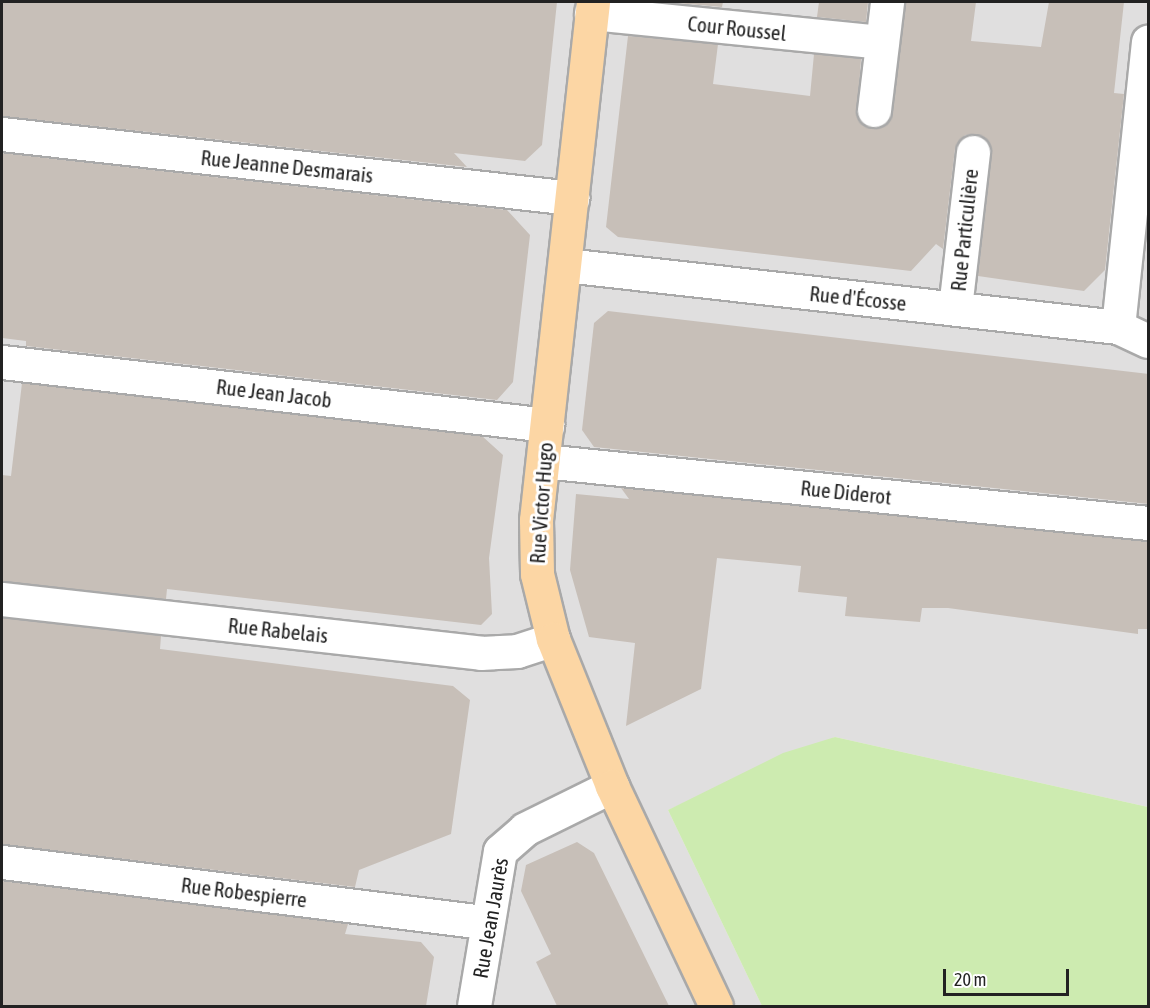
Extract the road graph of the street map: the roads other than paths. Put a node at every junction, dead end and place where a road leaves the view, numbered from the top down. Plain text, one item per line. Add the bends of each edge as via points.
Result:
1 (887, 2) edge
2 (592, 7) edge
3 (882, 42) junction
4 (1149, 42) edge
5 (874, 110) dead end
6 (2, 134) edge
7 (973, 152) dead end
8 (572, 198) junction
9 (565, 265) junction
10 (956, 308) junction
11 (1119, 327) junction
12 (1149, 340) edge
13 (2, 362) edge
14 (547, 424) junction
15 (543, 461) junction
16 (1149, 523) edge
17 (2, 599) edge
18 (553, 639) junction
19 (612, 786) junction
20 (2, 862) edge
21 (486, 922) junction
22 (474, 1006) edge
23 (716, 1006) edge

1 - 3 street
2 - 3 street, Cour Roussel
2 - 8 main road, Rue Victor Hugo
3 - 5 street
4 - 11 street
6 - 8 street, Rue Jeanne Desmarais
7 - 10 street, Rue Particulière
8 - 9 main road, Rue Victor Hugo
9 - 10 street, Rue d'Écosse
9 - 14 main road, Rue Victor Hugo
10 - 11 street, Rue d'Écosse
11 - 12 street, Rue d'Écosse
13 - 14 street, Rue Jean Jacob
14 - 15 main road, Rue Victor Hugo
15 - 16 street, Rue Diderot
15 - 18 main road, Rue Victor Hugo via 535,550
17 - 18 street, Rue Rabelais via 480,653 518,651
18 - 19 main road, Rue Victor Hugo
19 - 21 street, Rue Jean Jaurès via 511,839 495,868
19 - 23 main road, Rue Victor Hugo
20 - 21 street, Rue Robespierre
21 - 22 street, Rue Jean Jaurès

